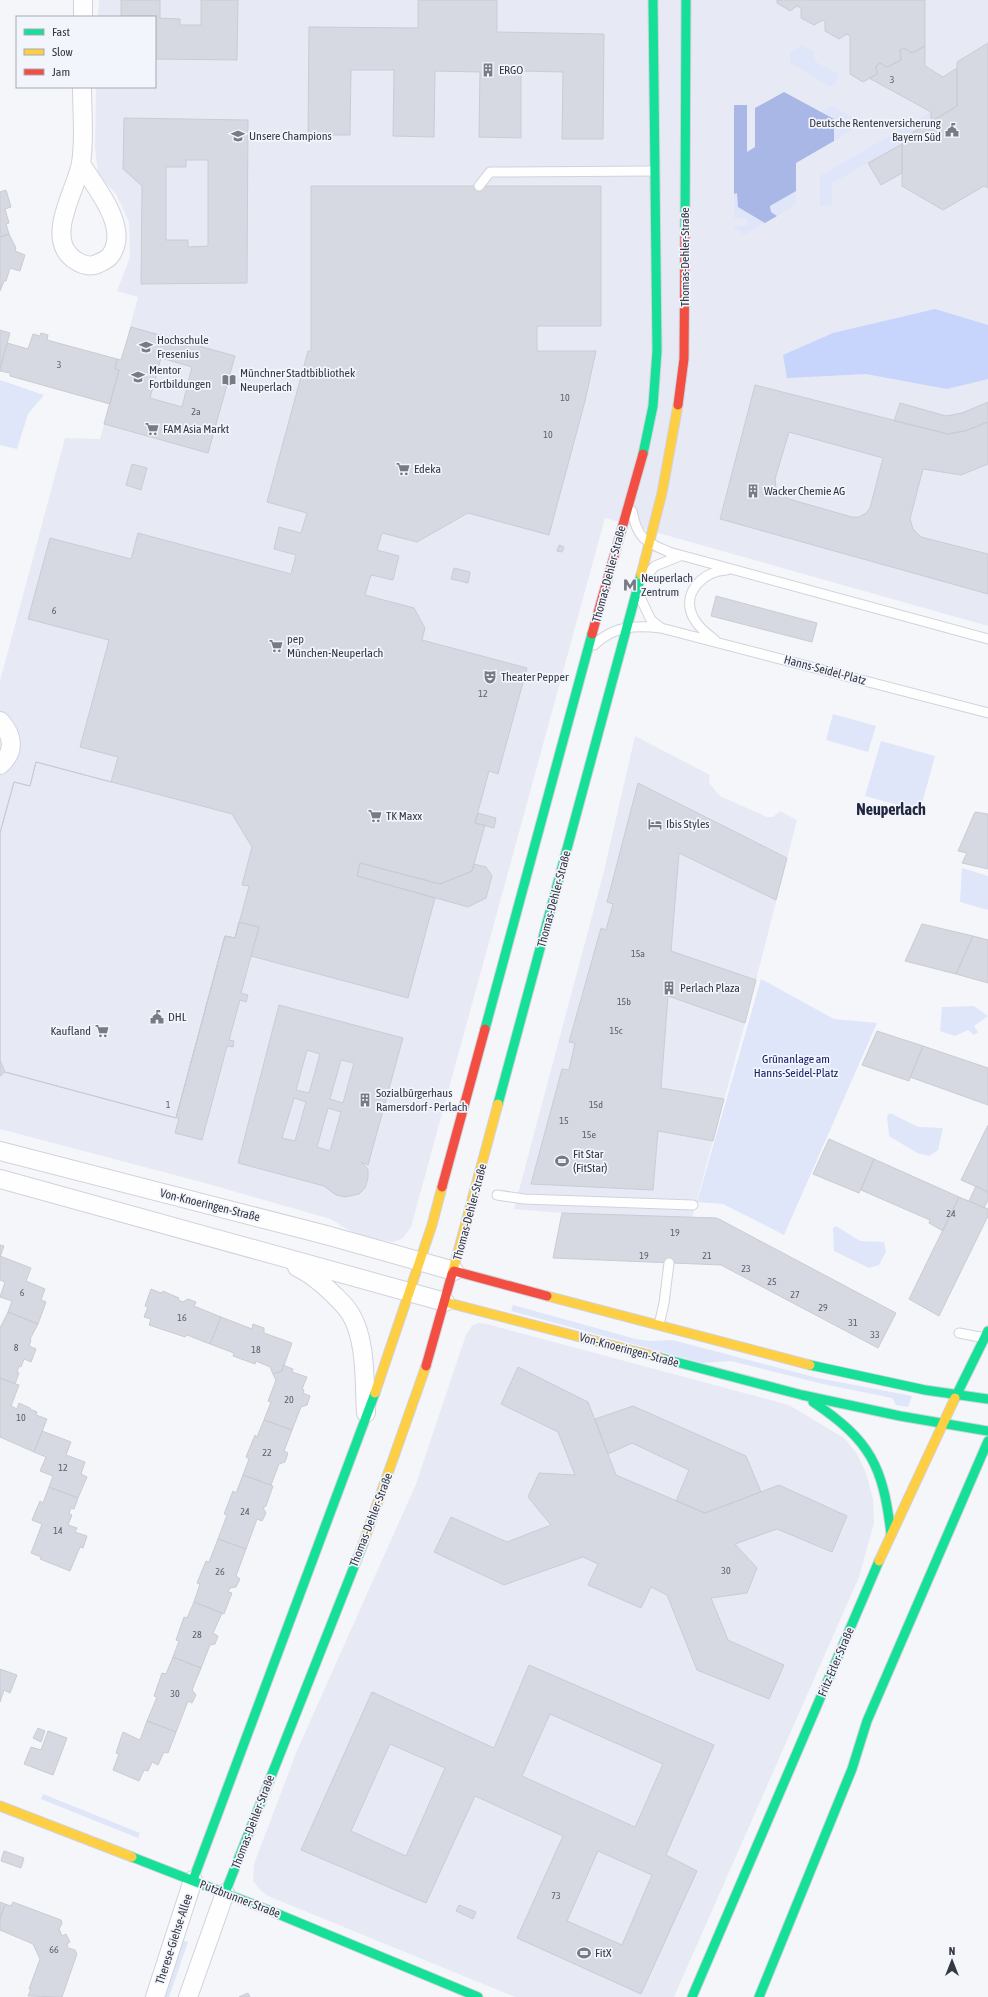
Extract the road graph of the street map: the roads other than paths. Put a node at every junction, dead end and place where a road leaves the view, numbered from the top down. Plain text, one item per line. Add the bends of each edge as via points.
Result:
1 (82, 0) edge
2 (653, 0) edge
3 (686, 0) edge
4 (83, 16) edge
5 (82, 88) edge
6 (81, 164) junction
7 (655, 171) junction
8 (479, 186) dead end
9 (630, 500) junction
10 (658, 512) junction
11 (650, 544) junction
12 (680, 556) junction
13 (732, 570) junction
14 (639, 587) junction
15 (627, 627) junction
16 (661, 628) junction
17 (988, 640) edge
18 (717, 642) junction
19 (586, 656) junction
20 (988, 713) edge
21 (0, 721) edge
22 (0, 765) edge
23 (0, 1151) edge
24 (0, 1179) edge
25 (497, 1195) dead end
26 (693, 1205) dead end
27 (274, 1255) junction
28 (420, 1262) junction
29 (669, 1263) dead end
30 (454, 1271) junction
31 (409, 1292) junction
32 (446, 1302) junction
33 (659, 1325) junction
34 (959, 1333) dead end
35 (986, 1334) edge
36 (802, 1395) junction
37 (957, 1395) junction
38 (988, 1399) edge
39 (366, 1419) junction
40 (942, 1423) junction
41 (988, 1431) edge
42 (988, 1441) edge
43 (891, 1534) junction
44 (0, 1806) edge
45 (193, 1880) junction
46 (225, 1893) junction
47 (155, 1997) edge
48 (188, 1997) edge
49 (478, 1997) edge
50 (692, 1997) edge
51 (759, 1997) edge

1 - 4 street
2 - 7 main road, Thomas-Dehler-Straße
3 - 10 main road, Thomas-Dehler-Straße via 684,359 672,452
5 - 6 street
6 - 6 street via 62,218 62,240 69,255 80,264 92,266 109,258 116,244 117,231 110,210
7 - 8 lane via 490,172
7 - 9 main road, Thomas-Dehler-Straße via 657,351 646,445
9 - 10 main road, Thomas-Dehler-Straße via 640,518 650,519
9 - 11 lane via 639,535
9 - 19 main road, Thomas-Dehler-Straße
10 - 11 main road, Thomas-Dehler-Straße
11 - 12 lane
11 - 14 main road, Thomas-Dehler-Straße
12 - 13 lane
12 - 14 lane via 655,566
13 - 17 lane
13 - 18 lane via 711,573 699,580 692,595 690,606 693,617 702,630
14 - 15 main road, Thomas-Dehler-Straße
14 - 16 lane via 651,620
15 - 16 lane, Hanns-Seidel-Platz
15 - 19 lane, Hanns-Seidel-Platz via 601,638
15 - 30 main road, Thomas-Dehler-Straße
16 - 18 lane, Hanns-Seidel-Platz
18 - 20 lane, Hanns-Seidel-Platz
19 - 28 main road, Thomas-Dehler-Straße
21 - 22 street via 8,732 12,744 8,758
23 - 28 street, Von-Knoeringen-Straße via 319,1233
24 - 27 street, Von-Knoeringen-Straße
25 - 26 lane via 524,1199
27 - 31 street, Von-Knoeringen-Straße
27 - 39 street, Von-Knoeringen-Straße via 313,1275 351,1315 357,1328 363,1363
28 - 30 street, Von-Knoeringen-Straße
28 - 31 main road, Thomas-Dehler-Straße
29 - 33 lane
30 - 32 main road, Thomas-Dehler-Straße
30 - 33 main road
31 - 32 street, Von-Knoeringen-Straße
31 - 39 main road, Thomas-Dehler-Straße
32 - 36 main road, Von-Knoeringen-Straße
32 - 46 main road, Thomas-Dehler-Straße via 389,1474
33 - 37 main road via 812,1366
34 - 35 lane
35 - 37 main road, Fritz-Erler-Straße
36 - 40 main road, Von-Knoeringen-Straße
36 - 43 main road via 836,1417 873,1460 884,1487
37 - 38 main road
37 - 40 main road, Fritz-Erler-Straße
39 - 45 main road, Thomas-Dehler-Straße
40 - 41 main road, Von-Knoeringen-Straße
40 - 43 main road, Fritz-Erler-Straße
42 - 51 main road via 867,1721 850,1776
43 - 50 main road, Fritz-Erler-Straße
44 - 45 main road, Putzbrunner Straße
45 - 46 main road, Putzbrunner Straße
45 - 47 street, Therese-Giehse-Allee
46 - 48 street
46 - 49 main road, Putzbrunner Straße

